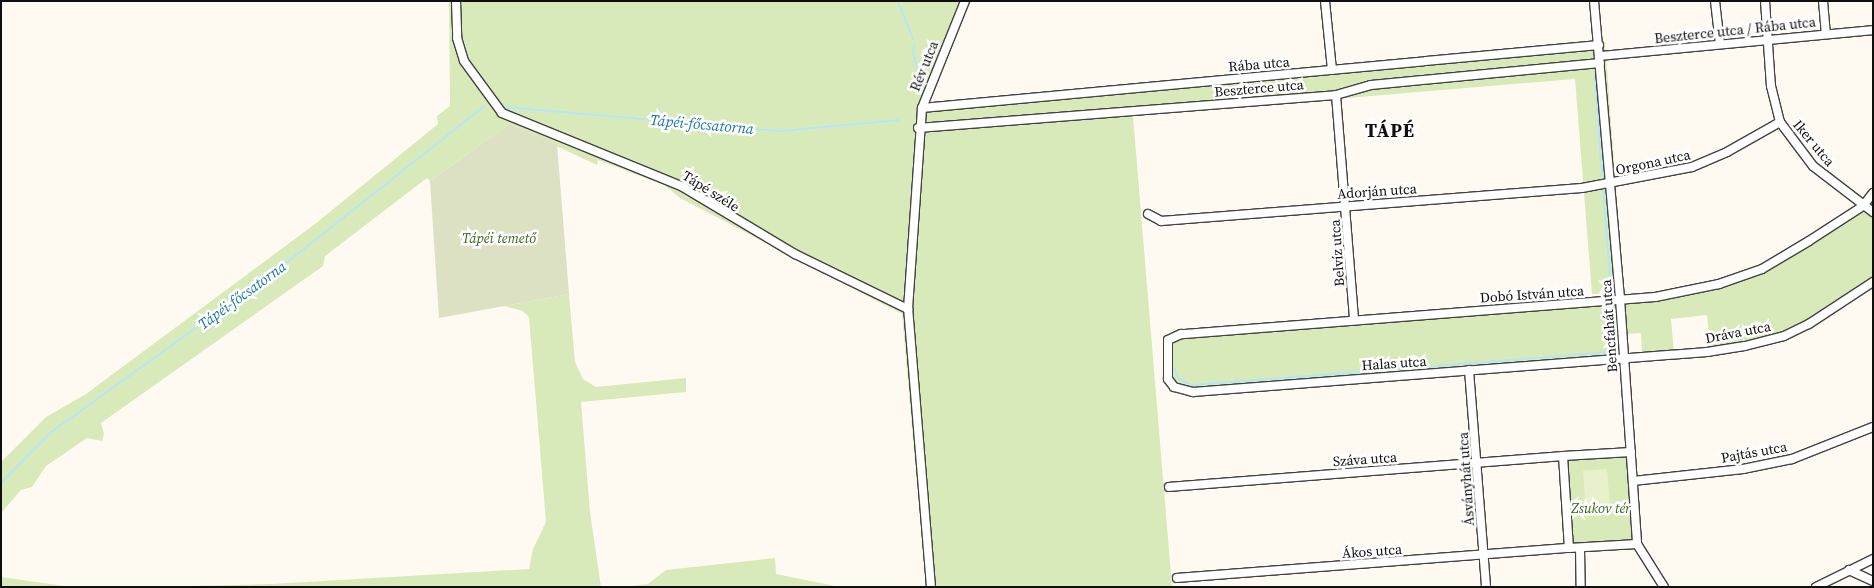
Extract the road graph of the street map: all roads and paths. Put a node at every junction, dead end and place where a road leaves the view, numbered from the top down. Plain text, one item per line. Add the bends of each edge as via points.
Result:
1 (456, 1) edge
2 (965, 1) edge
3 (1325, 1) edge
4 (1594, 1) edge
5 (1715, 1) edge
6 (1765, 1) edge
7 (1823, 1) edge
8 (1873, 30) edge
9 (1826, 34) junction
10 (1769, 40) junction
11 (1720, 44) junction
12 (1598, 45) junction
13 (1600, 60) junction
14 (1332, 70) junction
15 (1336, 95) junction
16 (922, 108) junction
17 (1780, 122) junction
18 (918, 128) junction
19 (1610, 183) junction
20 (1873, 193) edge
21 (1345, 206) junction
22 (1864, 206) junction
23 (1873, 212) edge
24 (1148, 214) dead end
25 (1873, 282) edge
26 (1620, 300) junction
27 (908, 309) junction
28 (1354, 320) junction
29 (1624, 359) junction
30 (1469, 370) junction
31 (1169, 383) joint
32 (1873, 427) edge
33 (1631, 452) junction
34 (1563, 456) junction
35 (1478, 463) junction
36 (1633, 480) junction
37 (1169, 487) dead end
38 (1637, 544) junction
39 (1569, 548) junction
40 (1580, 548) junction
41 (1484, 555) junction
42 (1873, 558) edge
43 (1849, 570) junction
44 (1176, 578) dead end
45 (1873, 581) edge
46 (931, 587) edge
47 (1486, 587) edge
48 (1581, 587) edge
49 (1664, 587) edge
50 (1816, 587) edge

1 - 27 street, Tápé széle via 457,38 462,55 496,108 509,118 683,186 795,254
2 - 16 street, Rév utca
3 - 14 street
4 - 12 street, Bencfahát utca
5 - 11 street
6 - 10 street, Iker utca
7 - 9 street
8 - 9 street, Beszterce utca / Rába utca
9 - 10 street, Beszterce utca / Rába utca
10 - 11 street, Beszterce utca / Rába utca
10 - 17 street, Iker utca via 1771,86
11 - 13 street, Beszterce utca / Rába utca
12 - 13 street, Bencfahát utca
12 - 14 street, Rába utca
13 - 15 street, Beszterce utca via 1372,85
13 - 19 street, Bencfahát utca
14 - 16 street, Rába utca
15 - 18 street, Beszterce utca
15 - 21 street, Belvíz utca
16 - 18 street, Rév utca
17 - 19 street, Orgona utca via 1727,152 1692,167
17 - 22 street, Iker utca via 1813,166
18 - 27 street, Rév utca
19 - 21 street, Adorján utca
19 - 26 street, Bencfahát utca
20 - 22 street, Dobó István utca
21 - 24 street, Adorján utca via 1161,221
21 - 28 street, Belvíz utca
22 - 23 street, Iker utca
22 - 26 street, Dobó István utca via 1762,269 1690,291
25 - 29 street, Dráva utca via 1809,324 1768,340 1708,352
26 - 28 street, Dobó István utca
26 - 29 street, Bencfahát utca
27 - 46 street, Rév utca
28 - 31 street, Dobó István utca via 1181,334 1168,340
29 - 30 street, Halas utca
29 - 33 street, Bencfahát utca
30 - 31 street, Halas utca via 1193,392
30 - 35 street, Ásványhát utca
32 - 36 street, Pajtás utca via 1792,459 1743,469
33 - 34 street
33 - 36 street, Bencfahát utca
34 - 35 street, Száva utca
34 - 39 street
35 - 37 street, Száva utca
35 - 41 street, Ásványhát utca
36 - 38 street, Bencfahát utca
38 - 40 street
38 - 49 street, Bencfahát utca
39 - 40 street
39 - 41 street, Ákos utca
40 - 48 street
41 - 44 street, Ákos utca
41 - 47 street, Ásványhát utca
42 - 43 street
43 - 45 street
43 - 50 street

